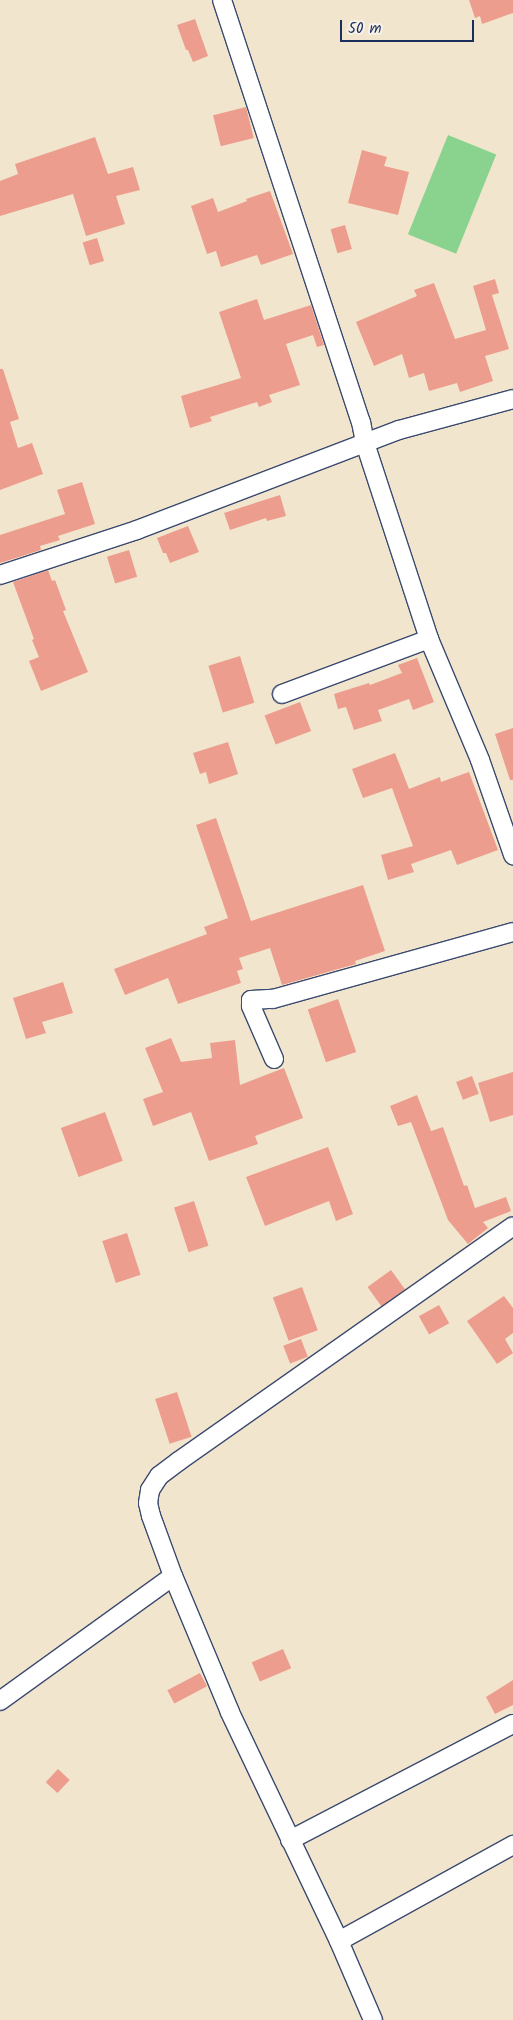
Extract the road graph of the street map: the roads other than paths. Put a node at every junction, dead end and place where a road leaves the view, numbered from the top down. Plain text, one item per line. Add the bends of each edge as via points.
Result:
1 (222, 0) edge
2 (513, 399) edge
3 (372, 440) junction
4 (0, 574) edge
5 (429, 639) junction
6 (282, 694) dead end
7 (513, 855) edge
8 (513, 932) edge
9 (274, 1059) dead end
10 (513, 1226) edge
11 (173, 1576) junction
12 (0, 1701) edge
13 (513, 1724) edge
14 (290, 1840) junction
15 (513, 1845) edge
16 (339, 1941) junction
17 (372, 2020) edge

1 - 3 street via 361,422
2 - 3 street
3 - 4 street via 137,530
3 - 5 street via 370,460
5 - 6 street
5 - 7 street via 480,760
8 - 9 street via 272,999 251,1000
10 - 11 street via 159,1476 150,1490 148,1503
11 - 12 street
11 - 14 street via 230,1712
13 - 14 street
14 - 16 street
15 - 16 street
16 - 17 street

